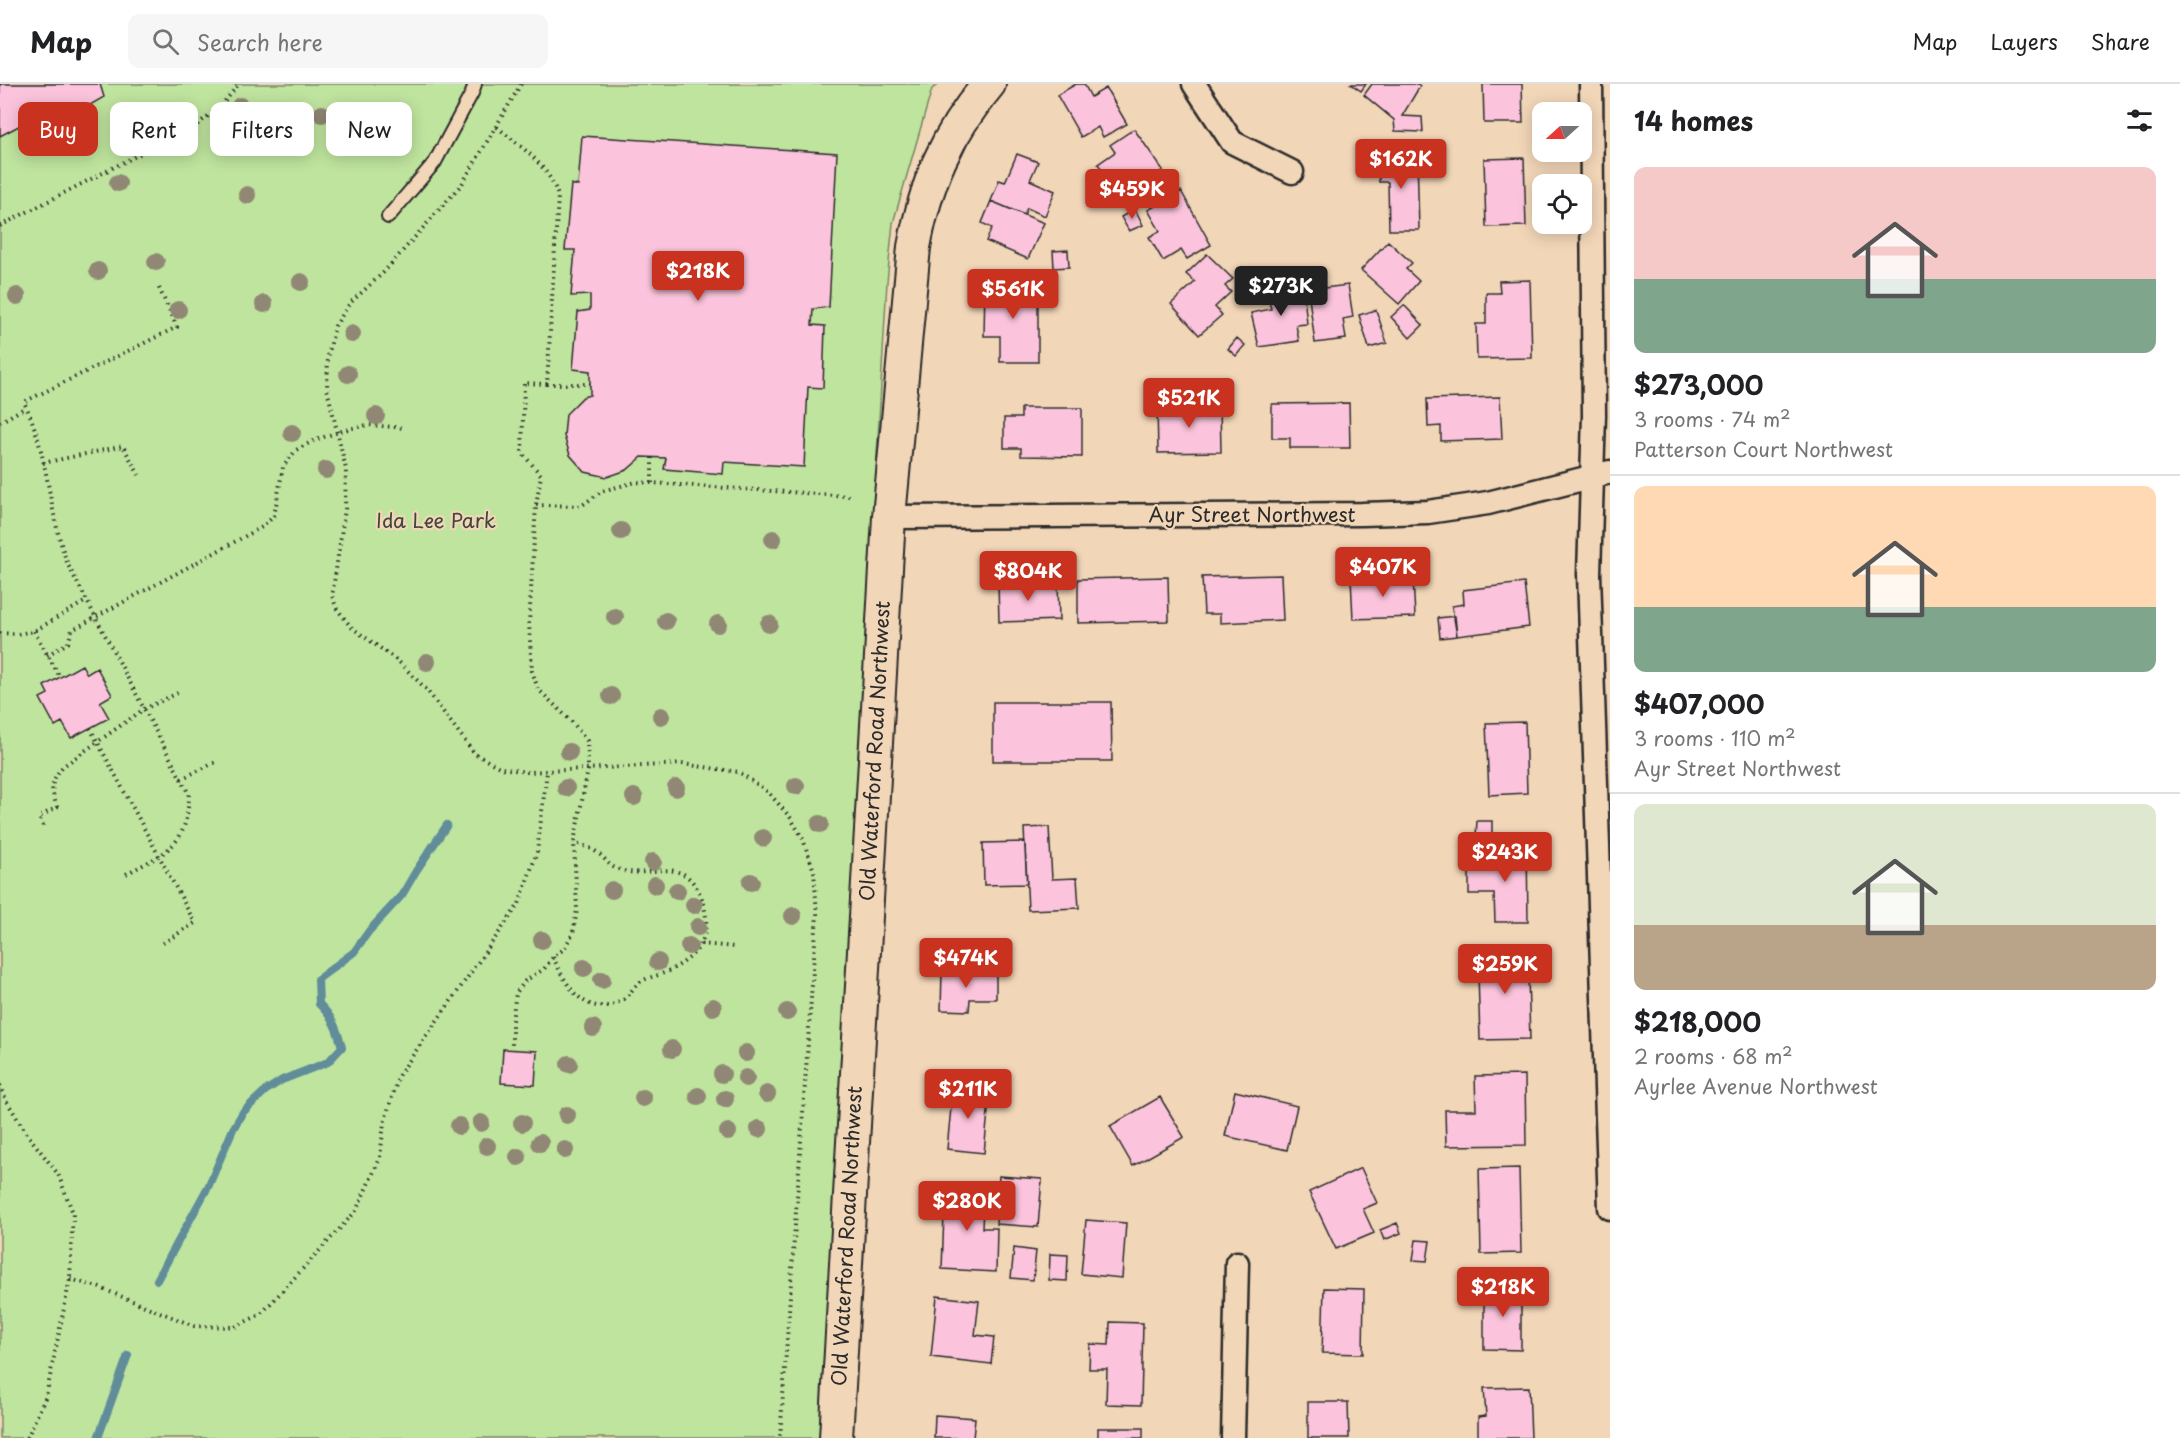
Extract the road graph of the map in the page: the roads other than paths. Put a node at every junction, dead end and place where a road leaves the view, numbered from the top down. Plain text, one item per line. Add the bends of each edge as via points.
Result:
1 (475, 84) edge
2 (989, 84) edge
3 (1194, 84) edge
4 (1591, 84) edge
5 (1292, 172) dead end
6 (388, 217) dead end
7 (1601, 475) edge
8 (889, 517) junction
9 (1610, 1208) edge
10 (1237, 1263) dead end
11 (836, 1438) edge
12 (1233, 1438) edge

1 - 6 lane via 435,162
2 - 8 street, Old Waterford Road Northwest via 948,142 921,211 914,247
3 - 5 street via 1232,142
4 - 7 street via 1594,415
7 - 8 street, Ayr Street Northwest via 1488,503 1428,512
7 - 9 street via 1589,574
8 - 11 street, Old Waterford Road Northwest
10 - 12 street

